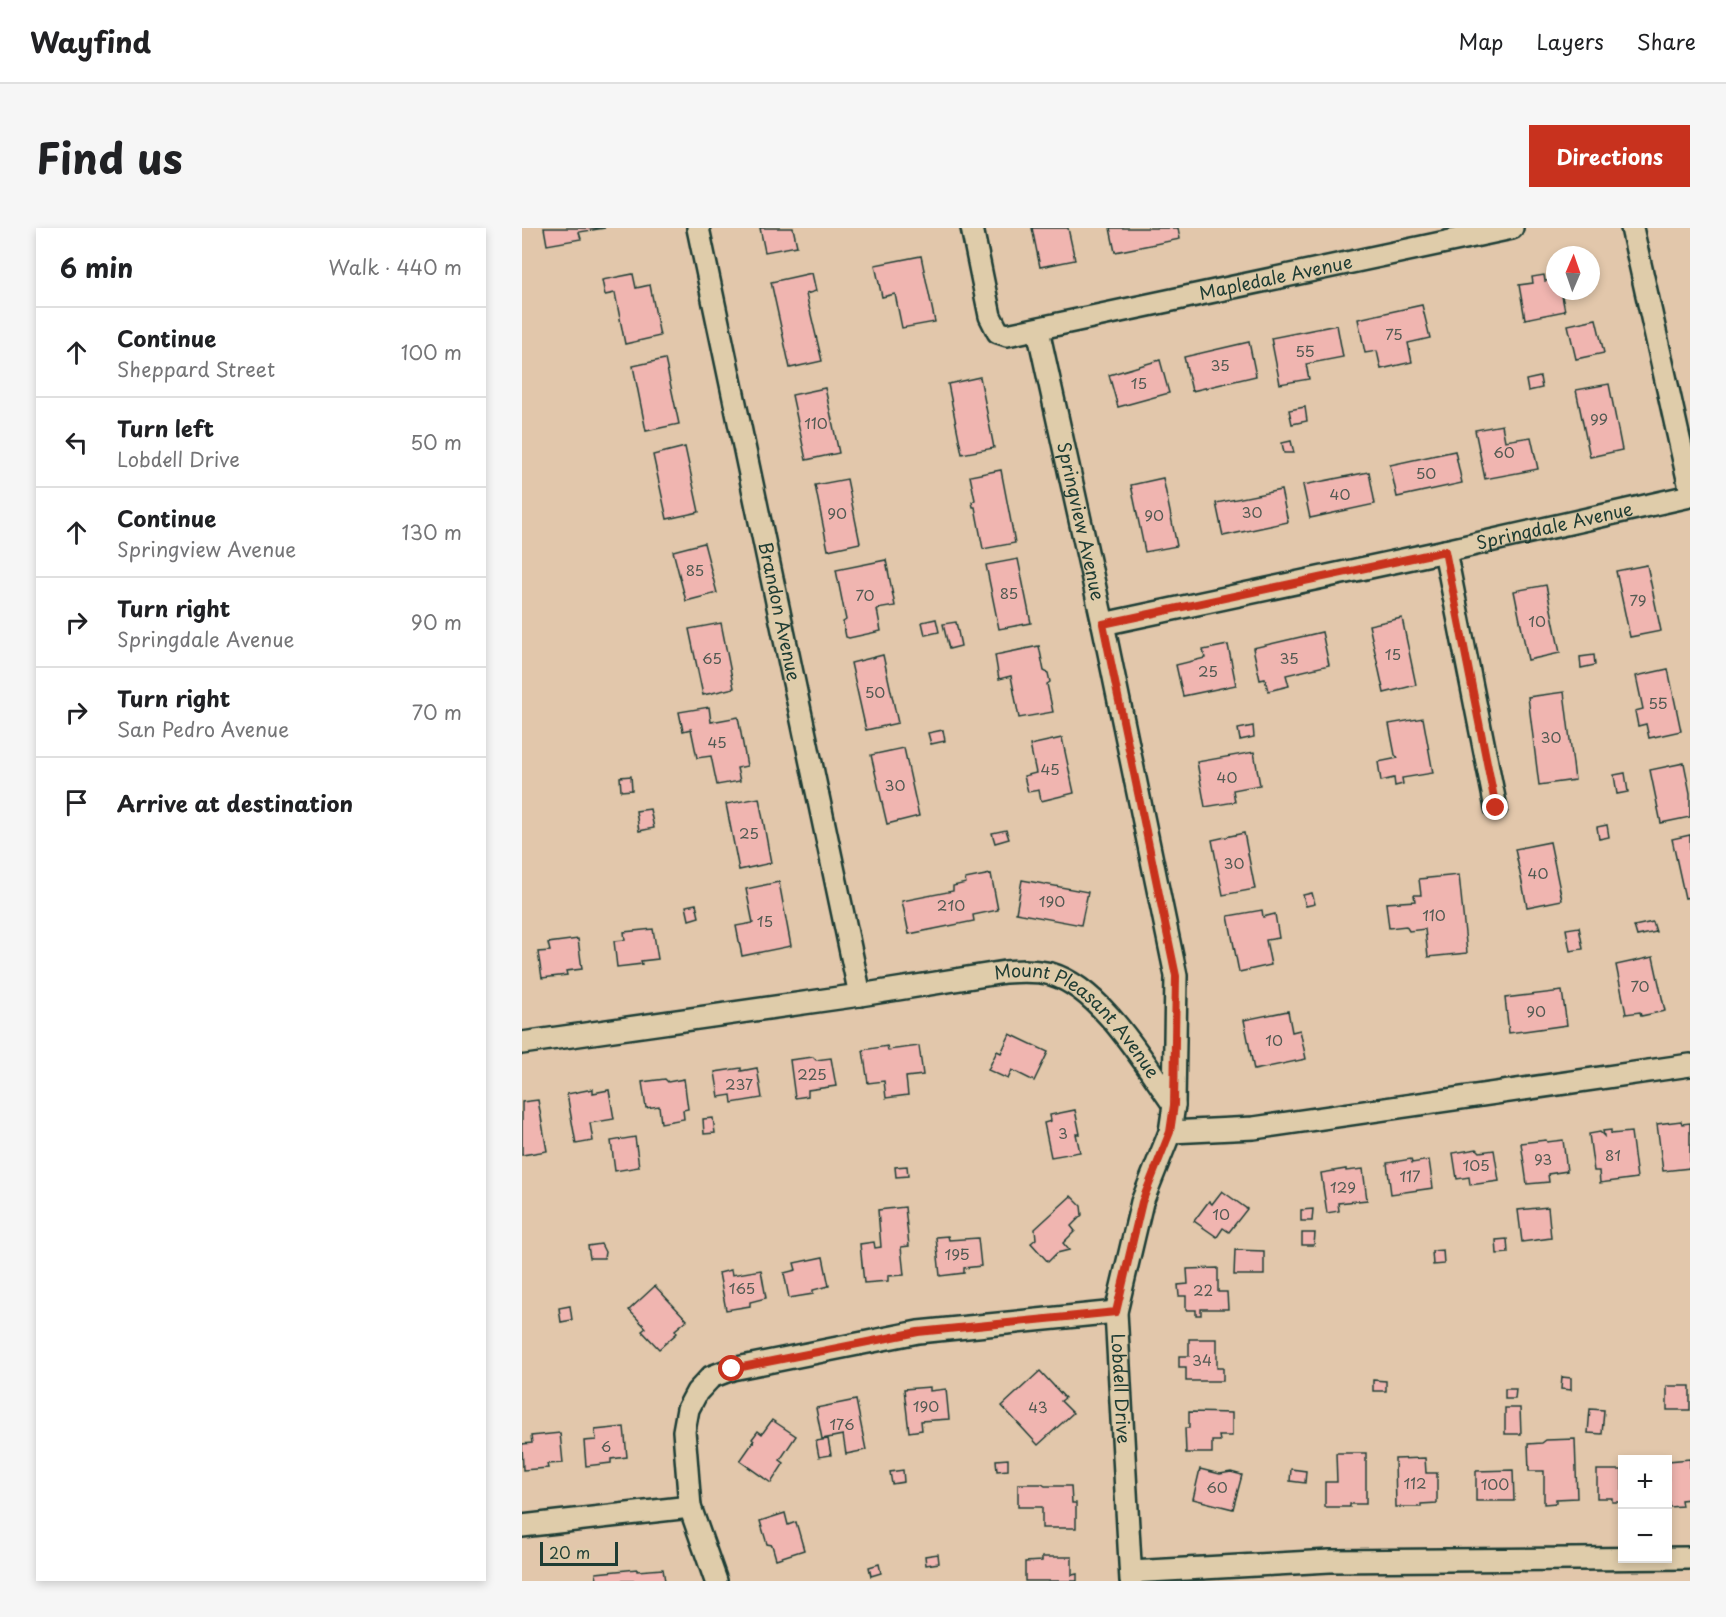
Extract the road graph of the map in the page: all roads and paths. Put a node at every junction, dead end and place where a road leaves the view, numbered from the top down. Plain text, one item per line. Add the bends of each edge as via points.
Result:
1 (698, 228) edge
2 (972, 228) edge
3 (1512, 228) edge
4 (1632, 228) edge
5 (1038, 330) junction
6 (1690, 488) edge
7 (1690, 496) edge
8 (1445, 551) junction
9 (1103, 624) junction
10 (1496, 808) dead end
11 (860, 995) junction
12 (522, 1043) edge
13 (1690, 1065) edge
14 (1174, 1105) junction
15 (1170, 1132) junction
16 (1116, 1312) junction
17 (690, 1507) junction
18 (522, 1526) edge
19 (1690, 1558) edge
20 (1131, 1576) edge
21 (716, 1581) edge

1 - 11 street, Brandon Avenue
2 - 5 street, Mapledale Avenue via 994,327 1007,335
3 - 5 street, Mapledale Avenue
4 - 6 street
5 - 9 street, Springview Avenue
7 - 8 street, Springdale Avenue
8 - 9 street, Springdale Avenue
8 - 10 street
9 - 14 street, Springview Avenue via 1176,976
11 - 12 street, Mount Pleasant Avenue
11 - 14 street, Mount Pleasant Avenue via 1005,972 1052,975 1072,984 1096,1003
13 - 15 street via 1254,1128
14 - 15 street, Mount Pleasant Avenue
15 - 16 street, Lobdell Drive via 1142,1202
16 - 17 street via 918,1332 732,1369 711,1377 688,1409 684,1431
16 - 20 street, Lobdell Drive
17 - 18 street
17 - 21 street
19 - 20 street via 1330,1562

